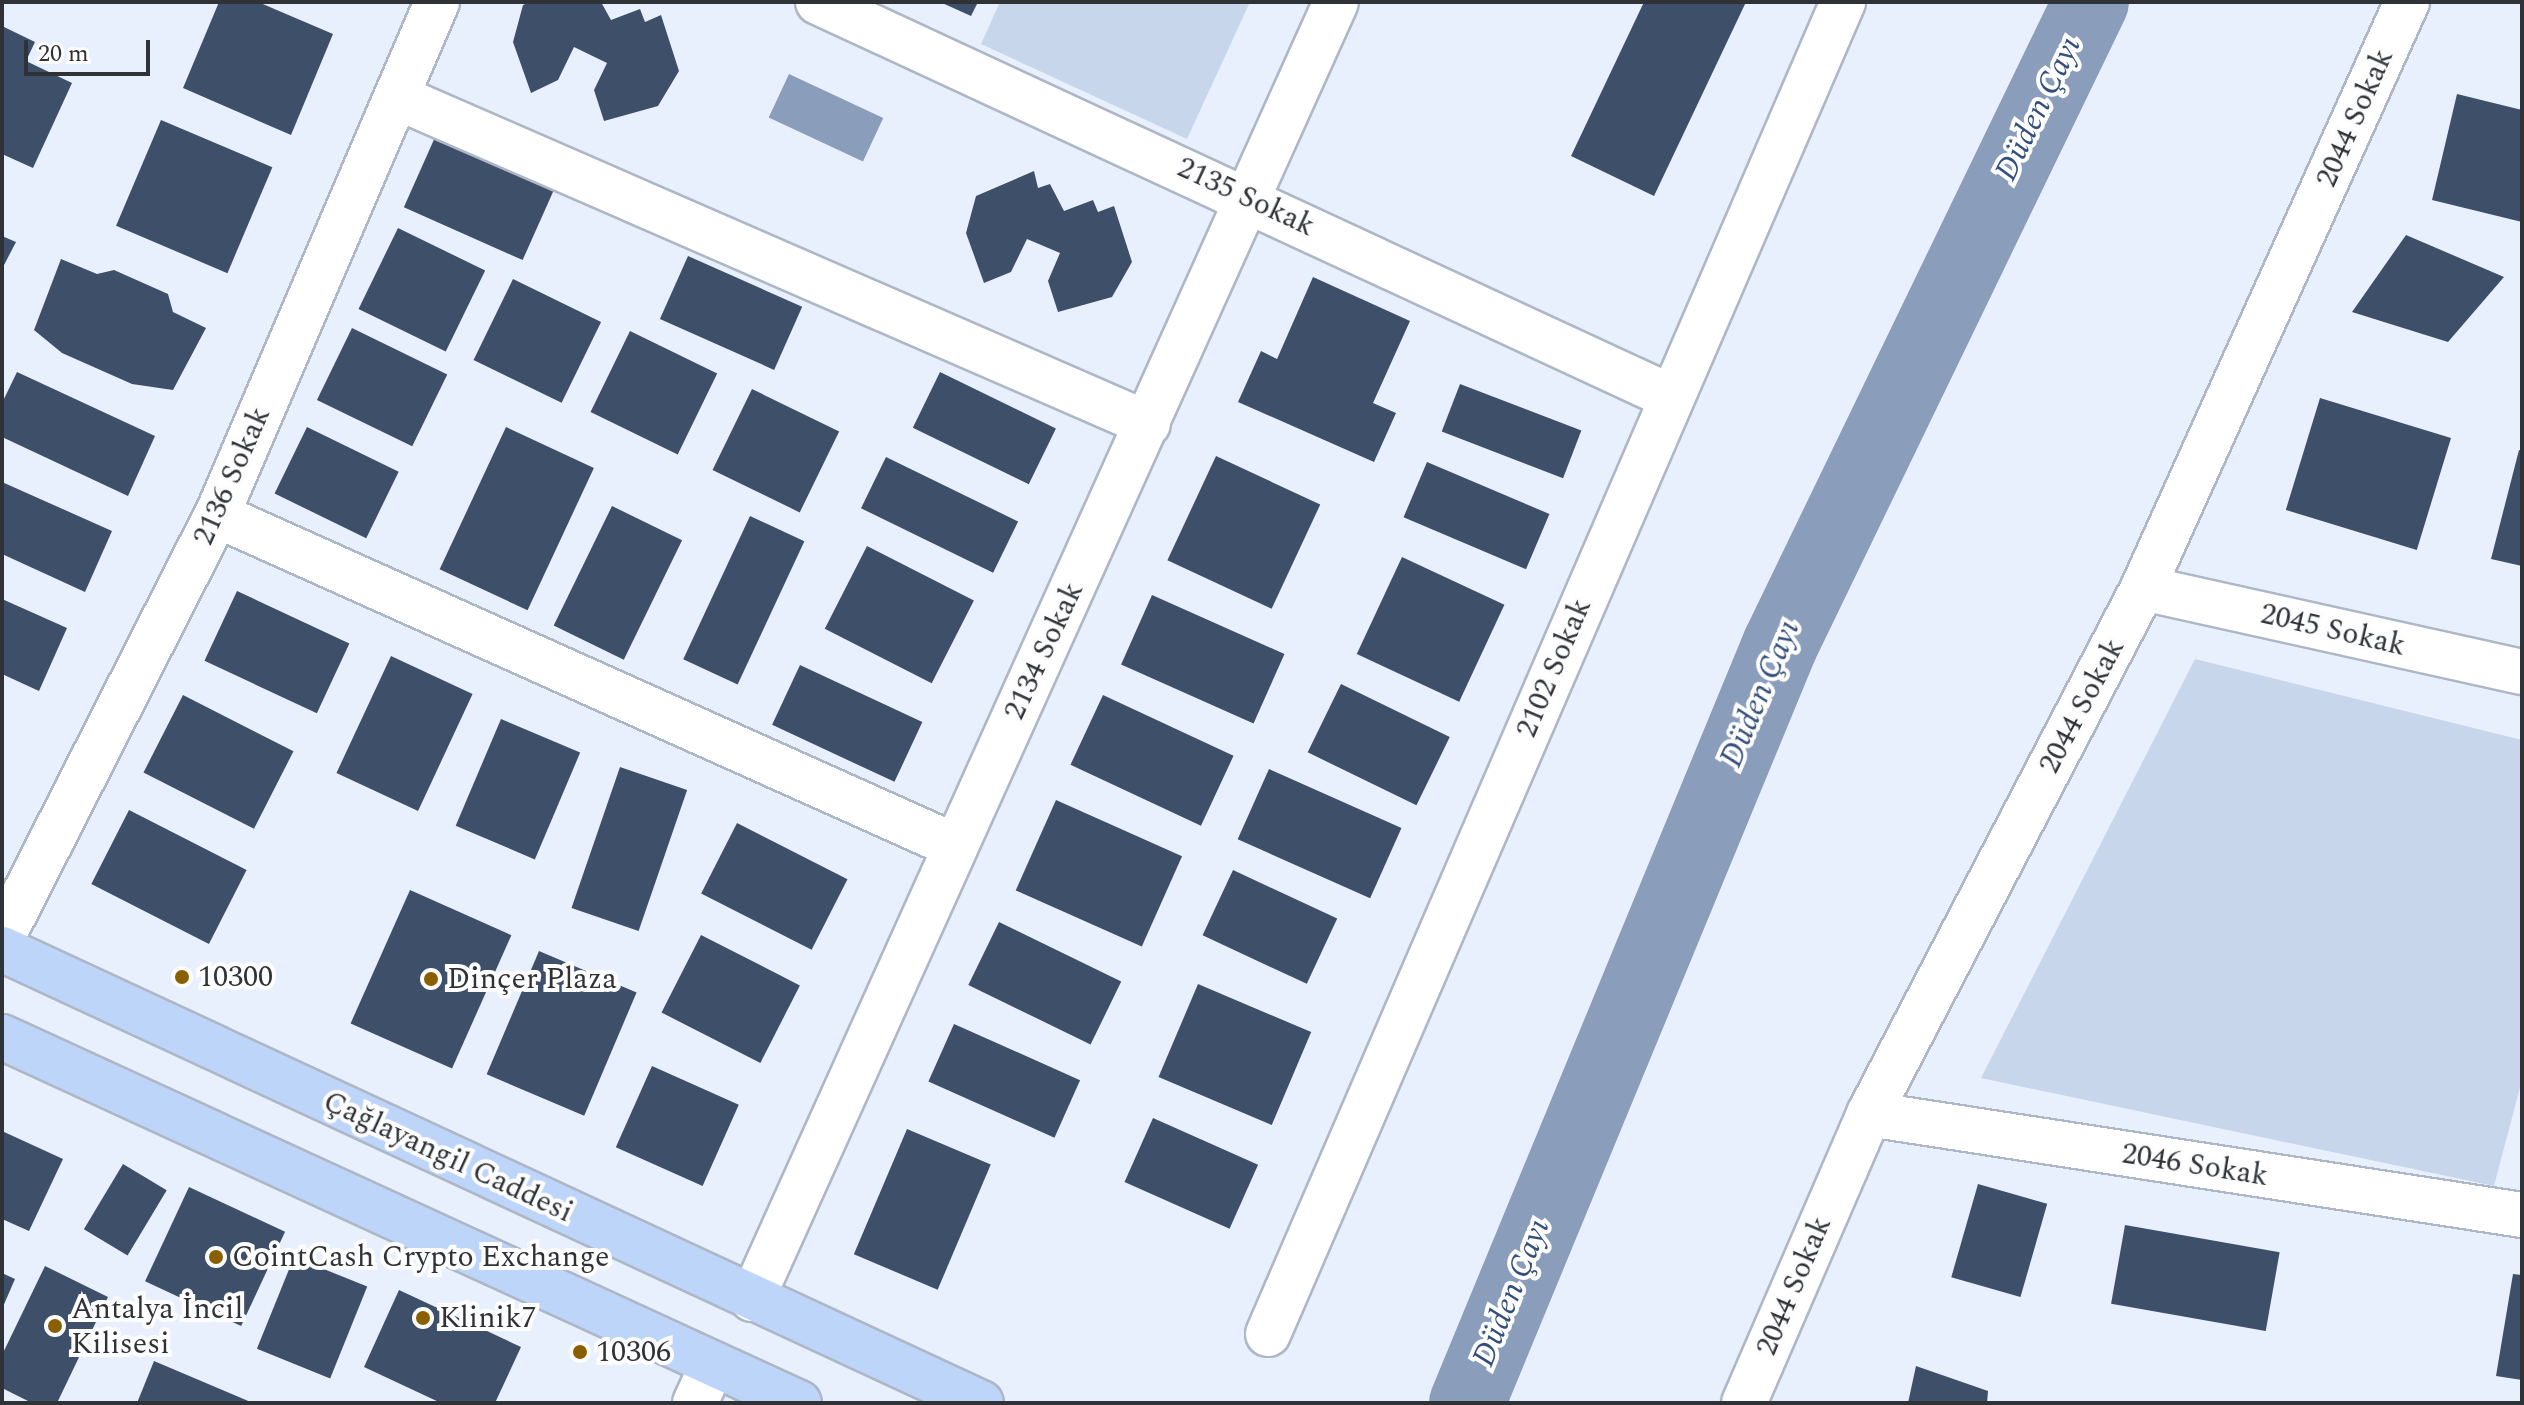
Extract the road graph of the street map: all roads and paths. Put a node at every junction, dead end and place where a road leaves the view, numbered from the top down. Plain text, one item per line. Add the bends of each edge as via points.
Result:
1 (437, 2) edge
2 (818, 2) edge
3 (1336, 2) edge
4 (1843, 2) edge
5 (2407, 2) edge
6 (397, 97) junction
7 (1247, 197) junction
8 (1671, 397) junction
9 (1148, 424) junction
10 (217, 515) junction
11 (2143, 588) junction
12 (2522, 672) edge
13 (955, 846) junction
14 (2, 938) edge
15 (2, 949) edge
16 (2, 1037) edge
17 (1869, 1114) junction
18 (2522, 1215) edge
19 (752, 1299) junction
20 (1268, 1334) dead end
21 (713, 1364) junction
22 (695, 1403) edge
23 (799, 1403) edge
24 (981, 1403) edge
25 (1744, 1403) edge

1 - 6 street, 2136 Sokak
2 - 7 street, 2135 Sokak
3 - 7 street, 2134 Sokak
4 - 8 street, 2102 Sokak
5 - 11 street, 2044 Sokak
6 - 9 street
6 - 10 street, 2136 Sokak
7 - 8 street, 2135 Sokak
7 - 9 street, 2134 Sokak
8 - 20 street, 2102 Sokak
9 - 13 street, 2134 Sokak
10 - 13 street
10 - 14 street, 2136 Sokak
11 - 12 street, 2045 Sokak
11 - 17 street, 2044 Sokak
13 - 19 street, 2134 Sokak
15 - 19 main road, Çağlayangil Caddesi
16 - 21 main road
17 - 18 street, 2046 Sokak
17 - 25 street, 2044 Sokak
19 - 24 main road, Çağlayangil Caddesi
21 - 22 street
21 - 23 main road

